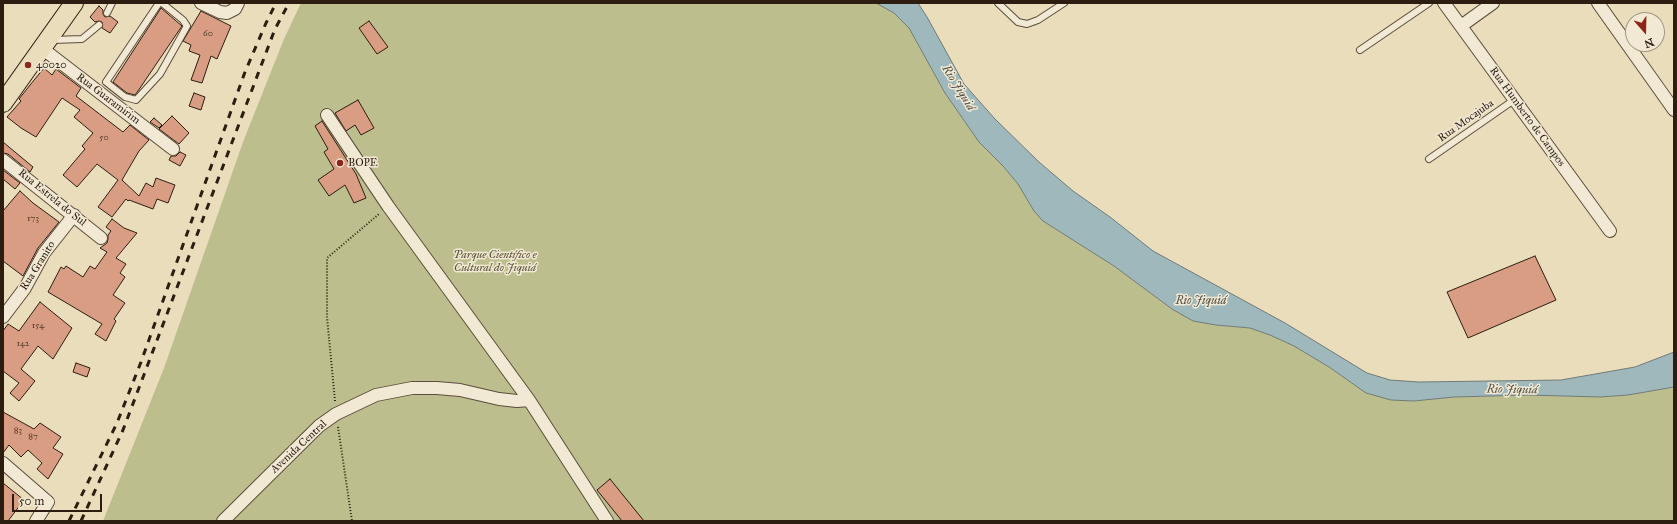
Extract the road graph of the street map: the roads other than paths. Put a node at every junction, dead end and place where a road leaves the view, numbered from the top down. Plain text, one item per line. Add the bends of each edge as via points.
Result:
1 (74, 3) edge
2 (112, 3) edge
3 (158, 3) edge
4 (162, 3) edge
5 (238, 3) edge
6 (998, 3) edge
7 (1064, 3) edge
8 (1428, 3) edge
9 (1444, 3) edge
10 (1493, 3) edge
11 (1598, 3) edge
12 (205, 5) edge
13 (107, 13) dead end
14 (99, 25) dead end
15 (1461, 26) junction
16 (46, 44) junction
17 (1360, 50) dead end
18 (1514, 100) junction
19 (3, 103) edge
20 (1674, 110) edge
21 (327, 115) dead end
22 (173, 149) dead end
23 (1429, 159) dead end
24 (3, 160) edge
25 (74, 215) junction
26 (1610, 231) dead end
27 (100, 238) dead end
28 (3, 317) edge
29 (529, 400) junction
30 (3, 463) edge
31 (36, 521) edge
32 (223, 521) edge
33 (607, 521) edge

1 - 16 main road
2 - 13 lane
3 - 4 lane via 106,82 126,97 136,100 160,74 187,26
5 - 12 street via 235,9 226,12
6 - 7 lane via 1018,22 1027,24
8 - 17 lane
9 - 15 street, Rua Humberto de Campos
10 - 15 street
11 - 20 street
14 - 16 lane via 82,39
15 - 18 street, Rua Humberto de Campos
16 - 19 main road
16 - 22 street, Rua Guaramirim
18 - 23 lane, Rua Mocajuba
18 - 26 street, Rua Humberto de Campos
21 - 29 street via 388,206
24 - 25 street, Rua Estrela do Sul
25 - 27 street, Rua Estrela do Sul
25 - 28 street, Rua Granito via 44,253 25,288
29 - 32 street, Avenida Central via 499,399 460,390 437,388 412,388 376,396 336,414 319,426
29 - 33 street
30 - 31 street via 48,502

